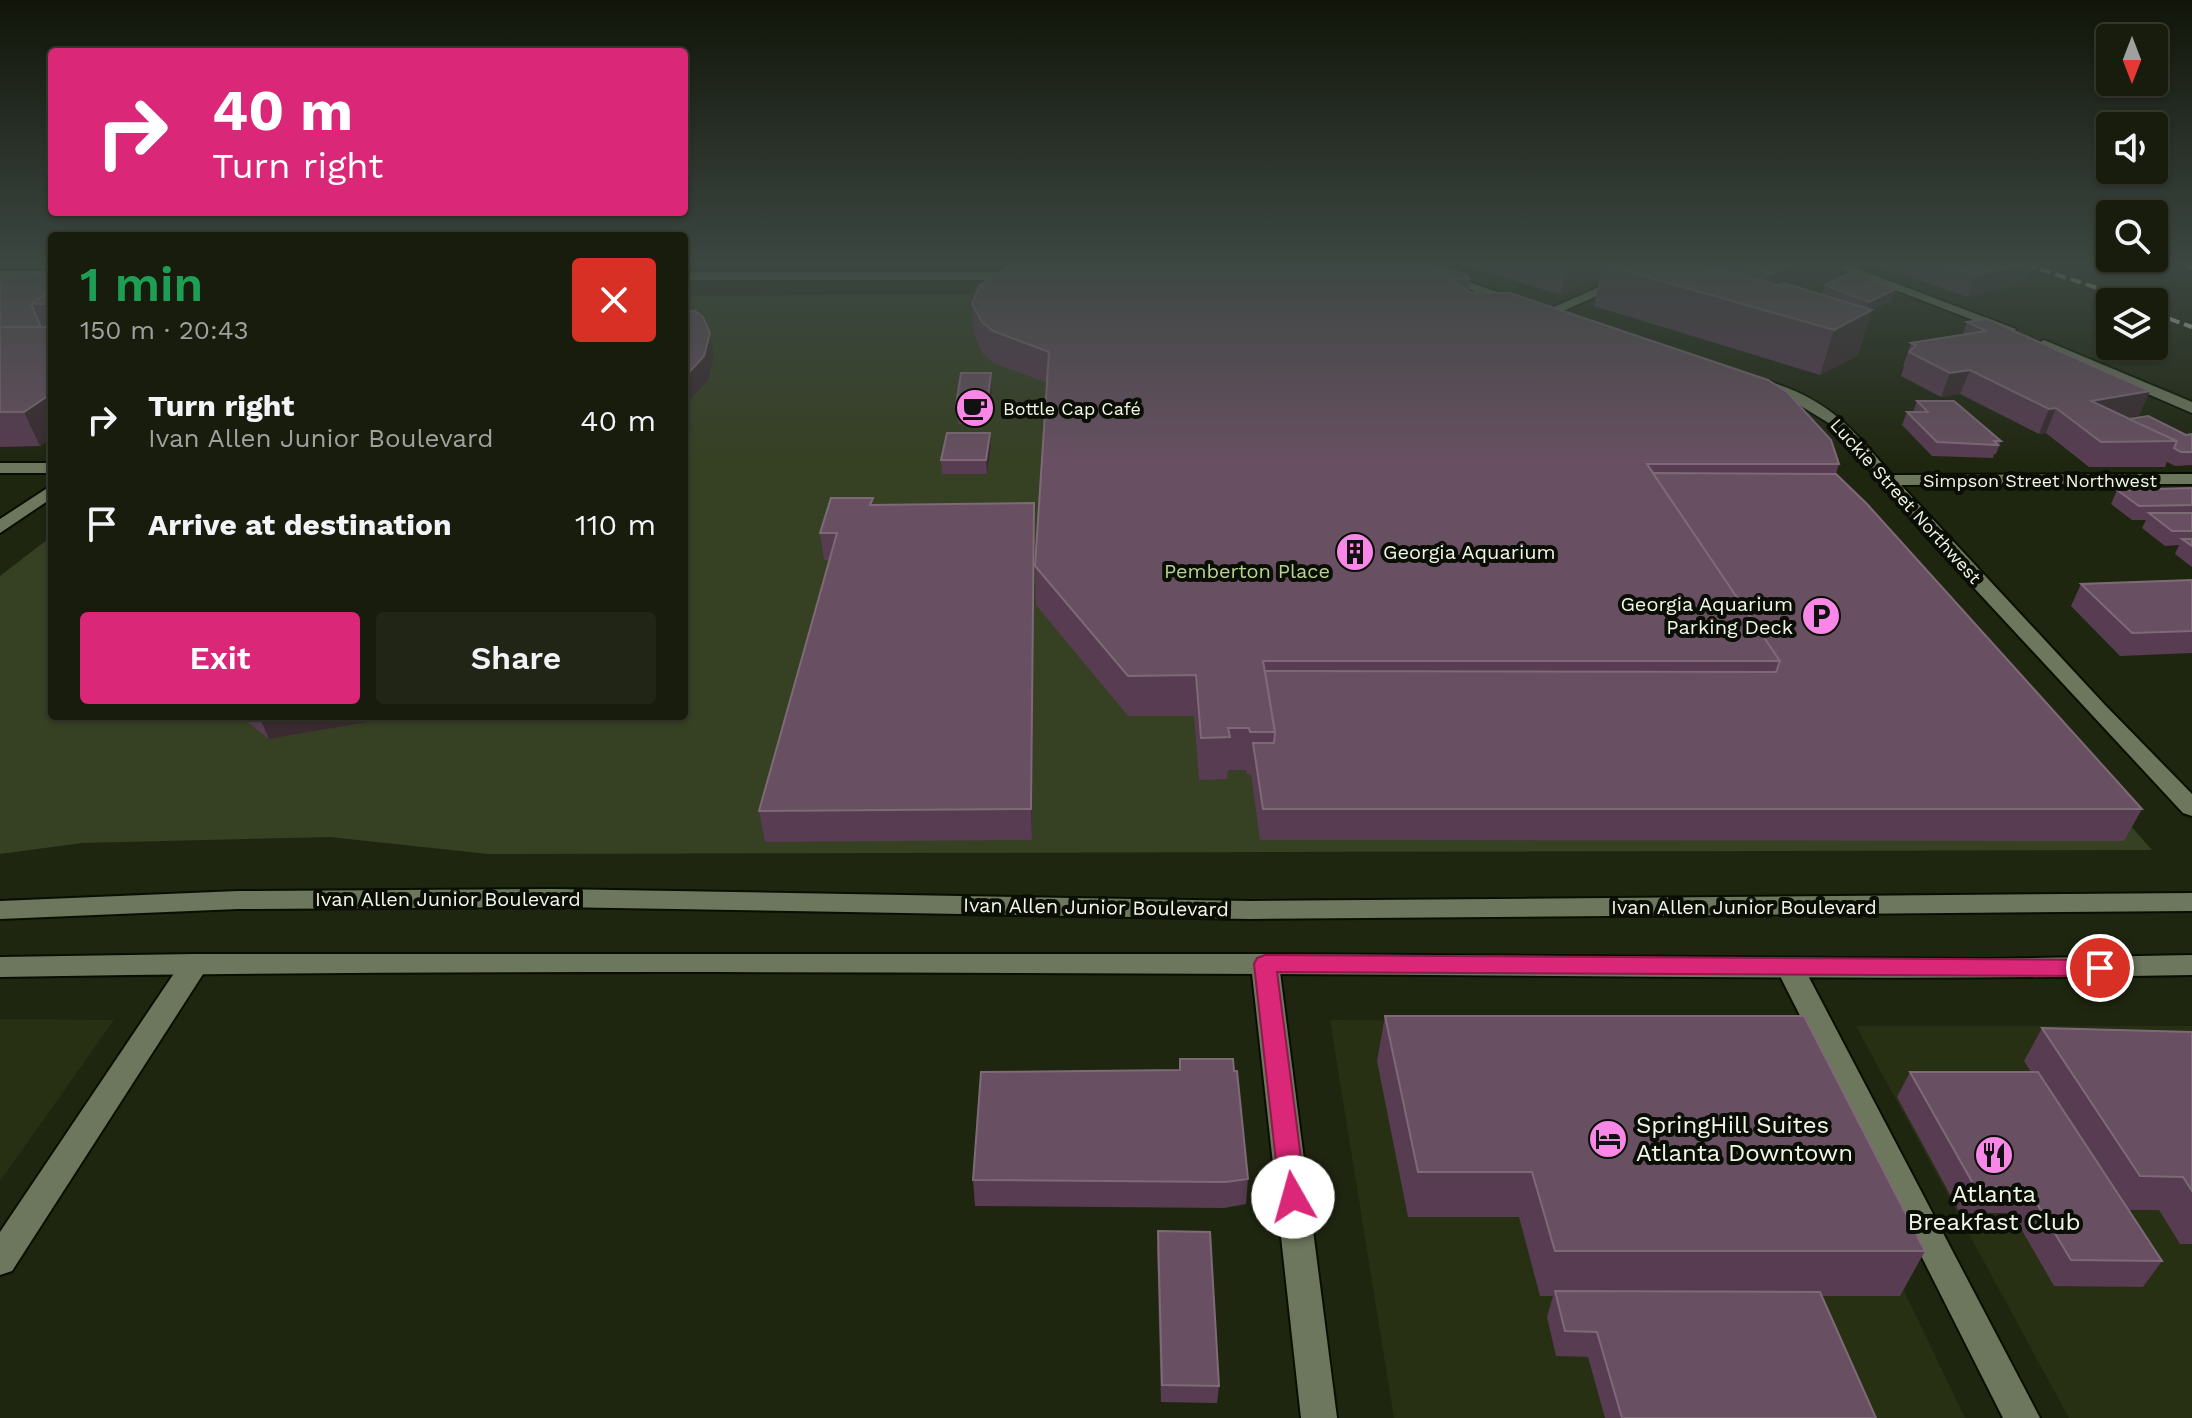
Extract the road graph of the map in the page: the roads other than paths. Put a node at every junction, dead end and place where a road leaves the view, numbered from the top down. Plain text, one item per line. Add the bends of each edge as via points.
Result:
1 (2010, 330) edge
2 (1741, 377) edge
3 (2192, 408) edge
4 (0, 468) edge
5 (48, 468) edge
6 (2192, 479) edge
7 (1887, 480) junction
8 (48, 493) edge
9 (0, 528) edge
10 (2192, 808) edge
11 (2192, 902) edge
12 (0, 910) edge
13 (195, 964) junction
14 (1265, 964) junction
15 (2192, 965) edge
16 (0, 967) edge
17 (1790, 968) junction
18 (0, 1260) edge
19 (1319, 1418) edge
20 (2022, 1418) edge

1 - 3 main road
2 - 7 main road, Luckie Street Northwest via 1796,397 1838,422
4 - 5 main road
6 - 7 main road, Simpson Street Northwest
7 - 10 main road, Luckie Street Northwest
8 - 9 main road
11 - 12 main road, Ivan Allen Junior Boulevard via 1250,910 539,898 238,900
13 - 14 main road
13 - 16 main road
13 - 18 main road
14 - 17 main road
14 - 19 main road
15 - 17 main road
17 - 20 main road

